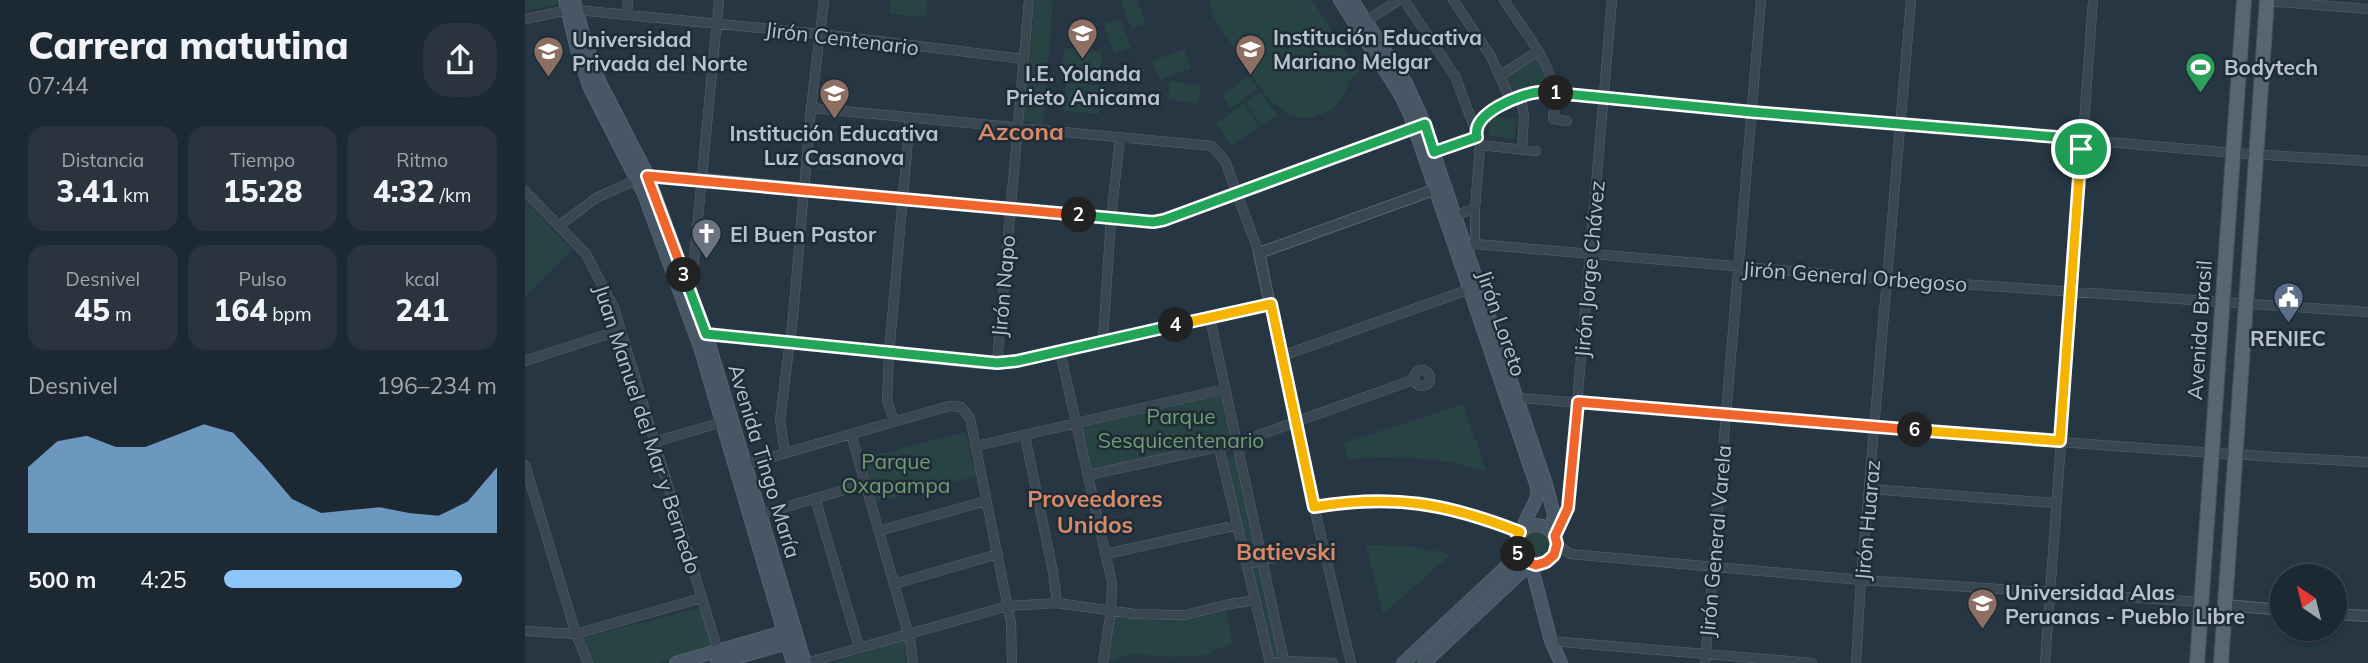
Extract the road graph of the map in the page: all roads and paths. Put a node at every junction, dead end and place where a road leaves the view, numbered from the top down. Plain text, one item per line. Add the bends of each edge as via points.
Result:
1 (628, 0) edge
2 (719, 0) edge
3 (824, 0) edge
4 (1029, 0) edge
5 (1340, 0) edge
6 (1352, 0) edge
7 (1399, 0) edge
8 (1404, 0) edge
9 (1453, 0) edge
10 (1504, 0) edge
11 (1612, 0) edge
12 (1761, 0) edge
13 (1911, 0) edge
14 (2093, 0) edge
15 (2244, 0) edge
16 (2267, 1) edge
17 (571, 5) edge
18 (2368, 9) edge
19 (627, 15) junction
20 (525, 19) edge
21 (1366, 21) junction
22 (716, 24) junction
23 (821, 34) junction
24 (1537, 52) junction
25 (1024, 59) junction
26 (1501, 75) junction
27 (1555, 93) junction
28 (1521, 97) junction
29 (1604, 98) junction
30 (1511, 102) junction
31 (811, 107) junction
32 (1752, 112) junction
33 (1487, 113) junction
34 (910, 117) junction
35 (1471, 120) junction
36 (1567, 121) dead end
37 (1901, 125) junction
38 (1420, 126) junction
39 (1017, 127) junction
40 (1120, 138) junction
41 (1478, 138) junction
42 (2082, 139) junction
43 (1522, 150) junction
44 (1434, 152) junction
45 (1536, 152) dead end
46 (2233, 153) junction
47 (2255, 153) junction
48 (2368, 160) edge
49 (643, 177) junction
50 (703, 179) junction
51 (1441, 188) junction
52 (804, 190) junction
53 (525, 191) edge
54 (1238, 194) junction
55 (903, 198) junction
56 (1010, 208) junction
57 (1475, 209) junction
58 (1455, 215) junction
59 (1111, 218) junction
60 (560, 225) junction
61 (1470, 245) junction
62 (1259, 253) junction
63 (1589, 253) junction
64 (1739, 267) junction
65 (1887, 279) junction
66 (1470, 289) junction
67 (691, 292) junction
68 (2072, 292) junction
69 (2222, 302) junction
70 (2244, 303) junction
71 (1271, 304) junction
72 (2368, 312) edge
73 (1210, 318) junction
74 (620, 330) junction
75 (701, 336) junction
76 (1103, 340) junction
77 (789, 343) junction
78 (1061, 351) junction
79 (889, 354) junction
80 (1282, 356) junction
81 (525, 361) edge
82 (997, 363) junction
83 (1413, 381) dead end
84 (1225, 389) junction
85 (1513, 399) junction
86 (1578, 402) junction
87 (1726, 416) junction
88 (894, 421) junction
89 (723, 422) junction
90 (1296, 423) junction
91 (1077, 424) junction
92 (1876, 428) junction
93 (851, 434) junction
94 (1025, 436) junction
95 (2060, 441) junction
96 (654, 442) junction
97 (1237, 443) junction
98 (976, 446) junction
99 (1219, 448) junction
100 (785, 453) junction
101 (2212, 453) junction
102 (2237, 455) junction
103 (2368, 462) edge
104 (525, 464) edge
105 (747, 464) junction
106 (1088, 475) junction
107 (865, 484) junction
108 (1870, 489) junction
109 (815, 498) junction
110 (986, 500) junction
111 (2055, 503) junction
112 (1314, 507) junction
113 (762, 514) junction
114 (1237, 525) junction
115 (1521, 530) junction
116 (879, 531) junction
117 (1554, 537) junction
118 (1324, 547) junction
119 (1517, 552) junction
120 (997, 554) junction
121 (1106, 554) junction
122 (1263, 561) junction
123 (1546, 562) junction
124 (1530, 564) junction
125 (1247, 565) junction
126 (1711, 566) junction
127 (1861, 580) junction
128 (894, 584) junction
129 (1486, 586) junction
130 (2049, 592) junction
131 (1495, 596) junction
132 (1539, 596) junction
133 (702, 598) junction
134 (1257, 600) junction
135 (2201, 602) junction
136 (1057, 603) junction
137 (2226, 605) junction
138 (1008, 606) junction
139 (2270, 609) edge
140 (1111, 610) junction
141 (2347, 615) edge
142 (2368, 616) edge
143 (525, 631) edge
144 (576, 634) junction
145 (909, 634) junction
146 (792, 636) junction
147 (1551, 641) junction
148 (859, 647) junction
149 (718, 657) edge
150 (1705, 659) edge
151 (1285, 661) junction
152 (588, 663) edge
153 (676, 663) edge
154 (793, 663) edge
155 (806, 663) edge
156 (913, 663) edge
157 (1012, 663) edge
158 (1103, 663) edge
159 (1270, 663) edge
160 (1333, 663) edge
161 (1351, 663) edge
162 (1403, 663) edge
163 (1424, 663) edge
164 (1561, 663) edge
165 (1812, 663) edge
166 (1856, 663) edge
167 (2045, 663) edge
168 (2197, 663) edge
169 (2221, 663) edge

1 - 19 street
2 - 22 street
3 - 23 street
4 - 25 street, Jirón Napo
5 - 38 main road
6 - 21 main road
7 - 21 street
8 - 35 street via 1455,76
9 - 26 street
10 - 24 street
11 - 29 street, Jirón Jorge Chávez
12 - 32 street, Jirón General Varela
13 - 37 street, Jirón Huaraz
14 - 42 street
15 - 46 main road, Avenida Brasil
16 - 18 street
16 - 47 main road, Avenida Brasil
17 - 19 street, Jirón Centenario
17 - 20 street, Jirón Centenario
17 - 49 main road, Avenida Tingo María via 583,70
19 - 22 street, Jirón Centenario
21 - 38 main road via 1413,96
22 - 23 street, Jirón Centenario
22 - 50 street
23 - 25 street, Jirón Centenario
23 - 31 street
24 - 26 street
24 - 27 street
25 - 39 street, Jirón Napo
26 - 30 street
27 - 28 street
27 - 29 street
27 - 36 street via 1553,119
28 - 30 street
28 - 43 street
29 - 32 street
29 - 63 street, Jirón Jorge Chávez
30 - 33 street
31 - 34 street
31 - 52 street
32 - 37 street
32 - 64 street, Jirón General Varela
33 - 35 street
33 - 41 street via 1478,125
34 - 39 street
34 - 55 street
35 - 41 street
37 - 42 street
37 - 65 street, Jirón Huaraz
38 - 44 main road, Jirón Loreto
38 - 51 main road, Jirón Loreto
38 - 54 street
39 - 40 street
39 - 56 street, Jirón Napo
40 - 54 street via 1212,146 1225,161
40 - 59 street
41 - 43 street
41 - 44 street
41 - 57 street, Jirón Loreto
42 - 46 street
42 - 68 street
43 - 45 street
44 - 51 main road, Jirón Loreto
46 - 47 street
46 - 69 main road, Avenida Brasil
47 - 48 street
47 - 70 main road, Avenida Brasil
49 - 50 street
49 - 60 street via 596,198
49 - 67 main road, Avenida Tingo María
49 - 75 main road, Avenida Tingo María
50 - 52 street
50 - 67 street
51 - 58 main road, Jirón Loreto
51 - 62 street
51 - 66 main road, Jirón Loreto
52 - 55 street
52 - 77 street
53 - 60 street, Juan Manuel del Mar y Bernedo
54 - 59 street via 1153,222
54 - 62 street
55 - 56 street
55 - 79 street
56 - 59 street
56 - 82 street, Jirón Napo
57 - 58 street
57 - 61 street, Jirón Loreto
58 - 61 main road, Jirón Loreto
59 - 76 street
60 - 74 street, Juan Manuel del Mar y Bernedo via 594,267
61 - 63 street, Jirón General Orbegoso
61 - 85 main road, Jirón Loreto
62 - 71 street
63 - 64 street, Jirón General Orbegoso
63 - 86 street, Jirón Jorge Chávez
64 - 65 street, Jirón General Orbegoso
64 - 87 street, Jirón General Varela
65 - 68 street, Jirón General Orbegoso
65 - 92 street, Jirón Huaraz
66 - 80 street
66 - 85 main road, Jirón Loreto
67 - 75 main road, Avenida Tingo María
68 - 69 street, Jirón General Orbegoso
68 - 95 street
69 - 70 street, Jirón General Orbegoso
69 - 101 main road, Avenida Brasil
70 - 72 street, Jirón General Orbegoso
70 - 102 main road, Avenida Brasil
71 - 73 street
71 - 80 street
73 - 76 street
73 - 84 street
74 - 81 street
74 - 96 street, Juan Manuel del Mar y Bernedo
75 - 77 street
75 - 89 main road, Avenida Tingo María
75 - 105 main road, Avenida Tingo María
76 - 78 street
77 - 79 street
77 - 100 street via 780,420
78 - 82 street
78 - 91 street
79 - 82 street
79 - 88 street via 887,400
80 - 90 street
83 - 90 street
84 - 91 street
84 - 97 street
85 - 86 street
85 - 115 main road, Jirón Loreto via 1538,494
85 - 117 main road, Jirón Loreto via 1552,506
86 - 87 street
86 - 117 street, Jirón Jorge Chávez via 1568,508
87 - 92 street
87 - 126 street, Jirón General Varela
88 - 93 street
88 - 98 street via 956,405 970,418
89 - 96 street
89 - 146 main road, Avenida Tingo María
90 - 97 street
90 - 112 street
91 - 94 street
91 - 106 street
92 - 95 street
92 - 108 street, Jirón Huaraz
93 - 100 street
93 - 107 street
94 - 98 street
94 - 136 street
95 - 101 street
95 - 111 street
96 - 133 street, Juan Manuel del Mar y Bernedo
97 - 99 street
97 - 122 street
98 - 110 street
99 - 106 street
99 - 114 street
100 - 105 street
101 - 102 street
101 - 135 main road, Avenida Brasil
102 - 103 street
102 - 137 main road, Avenida Brasil
104 - 144 street
105 - 113 main road, Avenida Tingo María
106 - 121 street
107 - 109 street
107 - 116 street
108 - 111 street
108 - 127 street, Jirón Huaraz
109 - 113 street
109 - 148 street
110 - 116 street
110 - 120 street
111 - 130 street
112 - 115 street via 1364,500 1415,502
112 - 118 street
113 - 146 main road, Avenida Tingo María
114 - 121 street
114 - 125 street
115 - 117 main road via 1541,524
115 - 119 main road
116 - 128 street
117 - 123 main road via 1554,555
117 - 126 street via 1570,554
118 - 122 street
118 - 161 street
119 - 124 main road
119 - 129 main road
120 - 128 street
120 - 138 street
121 - 140 street
122 - 125 street
122 - 151 street
123 - 124 main road
123 - 132 main road
124 - 131 main road
124 - 132 main road
125 - 134 street
126 - 127 street
126 - 150 street, Jirón General Varela
127 - 130 street
127 - 166 street, Jirón Huaraz
128 - 145 street
129 - 131 main road
129 - 162 main road
130 - 135 street
130 - 167 street
131 - 163 main road
132 - 147 main road
133 - 144 street
133 - 149 street, Juan Manuel del Mar y Bernedo
134 - 140 street via 1185,615
134 - 159 street
135 - 168 main road, Avenida Brasil
136 - 138 street
136 - 140 street
137 - 139 street
137 - 169 main road, Avenida Brasil
138 - 145 street
138 - 157 street
140 - 158 street
141 - 142 street
143 - 144 street
144 - 152 street
145 - 148 street
145 - 156 street
146 - 149 main road
146 - 154 main road, Avenida Tingo María
146 - 155 main road, Avenida Tingo María
147 - 150 street
147 - 164 main road
148 - 155 street
149 - 153 main road
150 - 165 street
151 - 159 street
151 - 160 street

